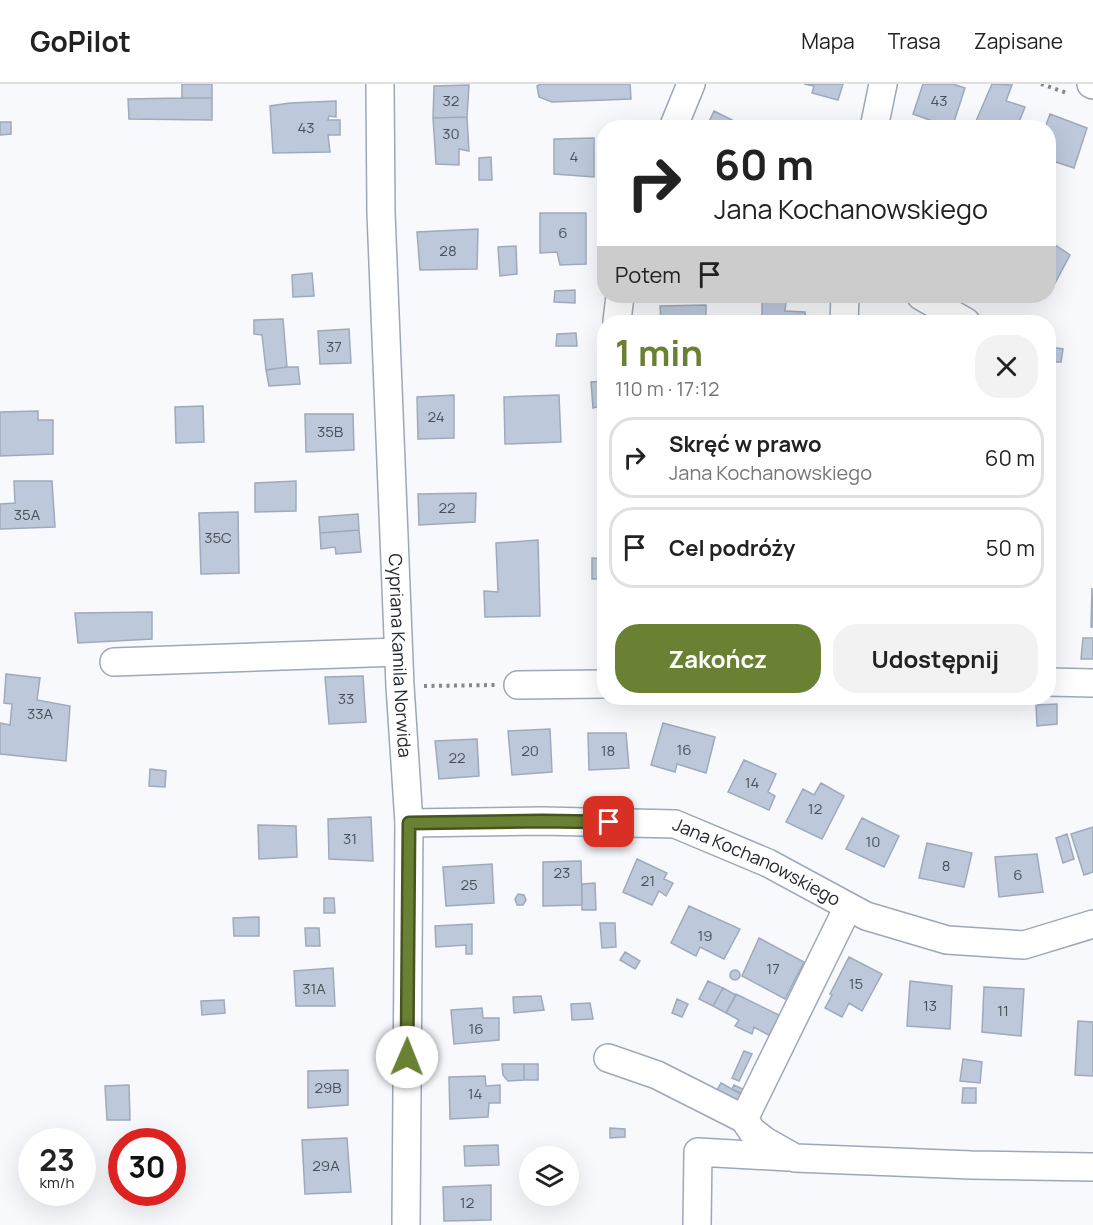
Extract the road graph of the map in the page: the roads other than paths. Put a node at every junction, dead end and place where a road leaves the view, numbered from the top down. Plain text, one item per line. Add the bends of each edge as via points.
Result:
1 (380, 84) edge
2 (692, 84) edge
3 (883, 84) edge
4 (676, 120) edge
5 (876, 120) edge
6 (933, 303) edge
7 (954, 315) edge
8 (398, 652) junction
9 (114, 662) dead end
10 (1056, 682) edge
11 (1093, 683) edge
12 (518, 685) road end
13 (597, 693) edge
14 (409, 823) junction
15 (849, 907) junction
16 (1093, 924) edge
17 (608, 1058) dead end
18 (744, 1119) junction
19 (795, 1158) junction
20 (1093, 1167) edge
21 (406, 1225) edge
22 (697, 1225) edge

1 - 8 street, Cypriana Kamila Norwida via 381,213
2 - 4 street
3 - 5 street
6 - 7 street
8 - 9 street
8 - 14 street, Cypriana Kamila Norwida
10 - 11 street
12 - 13 street
14 - 15 street, Jana Kochanowskiego via 675,824 768,863
14 - 21 street, Cypriana Kamila Norwida
15 - 16 street, Jana Kochanowskiego via 866,916 947,940 1024,945
15 - 18 street
17 - 18 street via 657,1075
18 - 19 street via 752,1131
19 - 20 street
19 - 22 street via 698,1152

